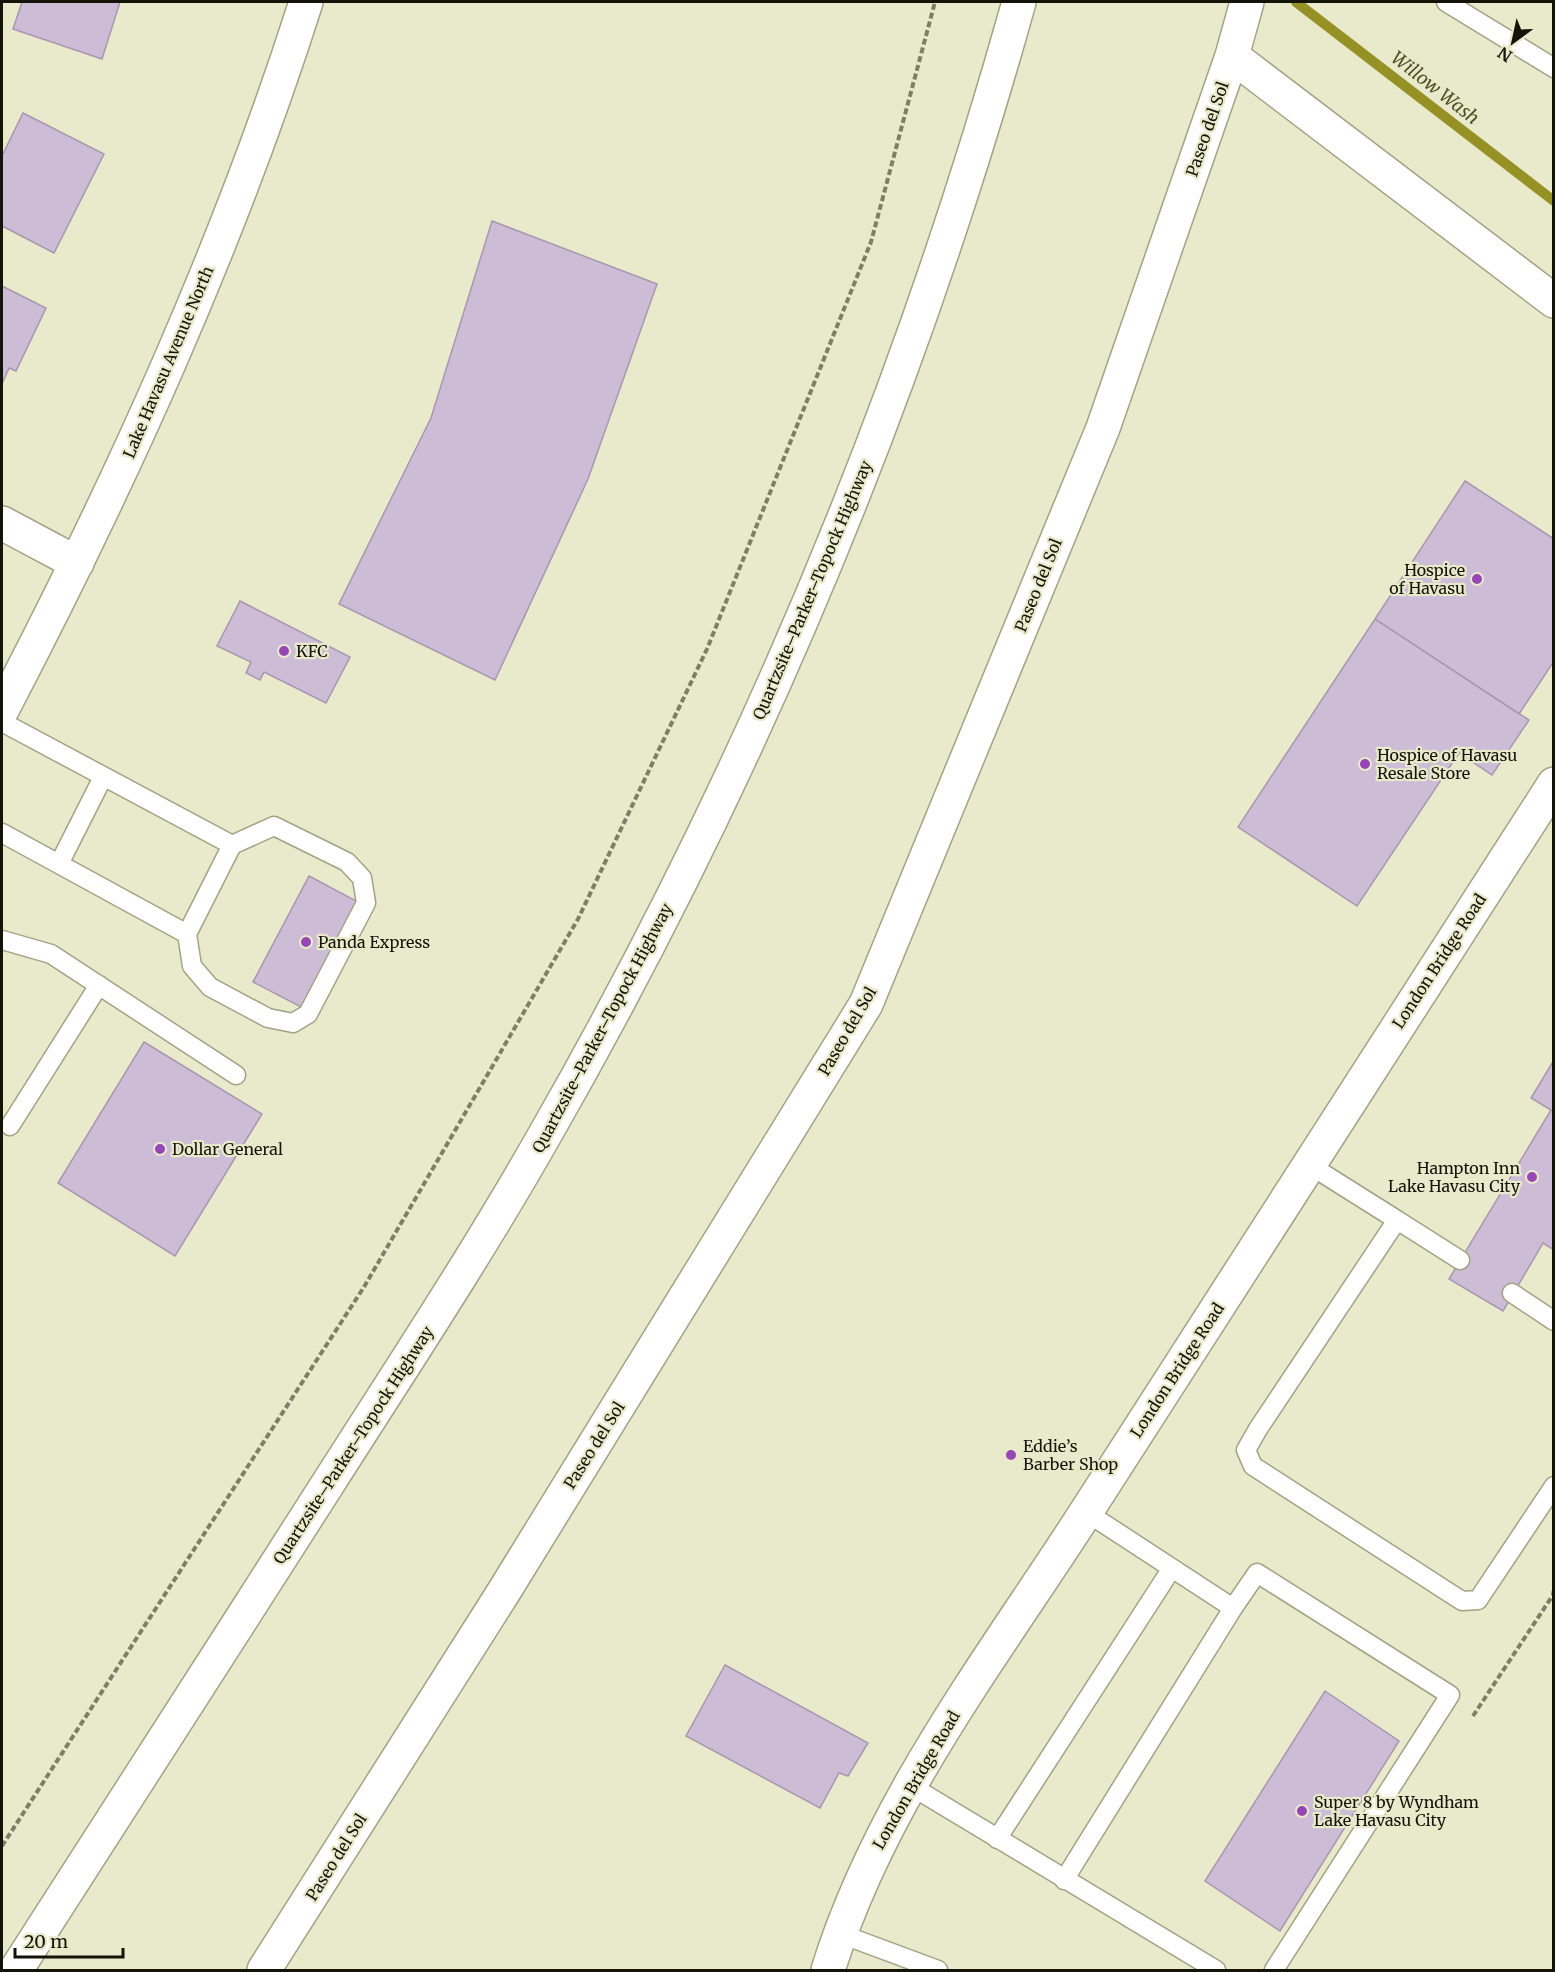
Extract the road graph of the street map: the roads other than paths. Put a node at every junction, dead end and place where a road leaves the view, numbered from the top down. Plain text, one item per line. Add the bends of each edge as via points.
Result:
1 (306, 2) edge
2 (1019, 2) edge
3 (1247, 2) edge
4 (1446, 2) edge
5 (1232, 57) junction
6 (1554, 68) edge
7 (1554, 301) edge
8 (2, 523) edge
9 (77, 563) junction
10 (2, 710) edge
11 (2, 722) edge
12 (103, 777) junction
13 (1554, 784) edge
14 (2, 833) edge
15 (232, 845) junction
16 (59, 864) junction
17 (187, 934) junction
18 (4, 945) edge
19 (99, 986) junction
20 (236, 1075) dead end
21 (10, 1126) dead end
22 (1308, 1164) junction
23 (1397, 1220) junction
24 (1460, 1260) dead end
25 (1512, 1293) dead end
26 (1554, 1321) edge
27 (1554, 1486) edge
28 (1086, 1512) junction
29 (1172, 1568) junction
30 (1233, 1608) junction
31 (911, 1786) junction
32 (998, 1839) junction
33 (1064, 1880) junction
34 (841, 1934) junction
35 (16, 1971) edge
36 (264, 1971) edge
37 (828, 1971) edge
38 (938, 1971) edge
39 (1216, 1971) edge
40 (1274, 1971) edge

1 - 9 main road, Lake Havasu Avenue North via 245,176 190,315
2 - 35 main road, Quartzsite–Parker–Topock Highway via 950,230 896,386 836,540 711,820 626,988 546,1133 461,1274
3 - 5 main road, Paseo del Sol
4 - 6 lane
5 - 7 main road
5 - 36 main road, Paseo del Sol via 1103,428 866,1005
8 - 9 main road
9 - 10 main road, Lake Havasu Avenue North
11 - 12 lane
12 - 15 lane
12 - 16 lane
13 - 22 main road, London Bridge Road
14 - 16 lane
15 - 17 lane
15 - 17 lane via 274,826 347,862 362,878 366,903 308,1014 293,1023 268,1018 210,987 192,966
16 - 17 lane
18 - 19 lane via 51,954
19 - 20 lane
19 - 21 lane
22 - 23 lane
22 - 28 main road, London Bridge Road
23 - 24 lane
23 - 27 lane via 1258,1429 1246,1450 1253,1466 1462,1601 1478,1600
25 - 26 lane
28 - 29 lane
28 - 31 main road, London Bridge Road via 944,1728
29 - 30 lane
29 - 32 lane
30 - 33 lane
30 - 40 lane via 1257,1573 1450,1695
31 - 32 lane
31 - 34 main road, London Bridge Road via 879,1843
32 - 33 lane
33 - 39 lane
34 - 37 main road, London Bridge Road
34 - 38 lane

